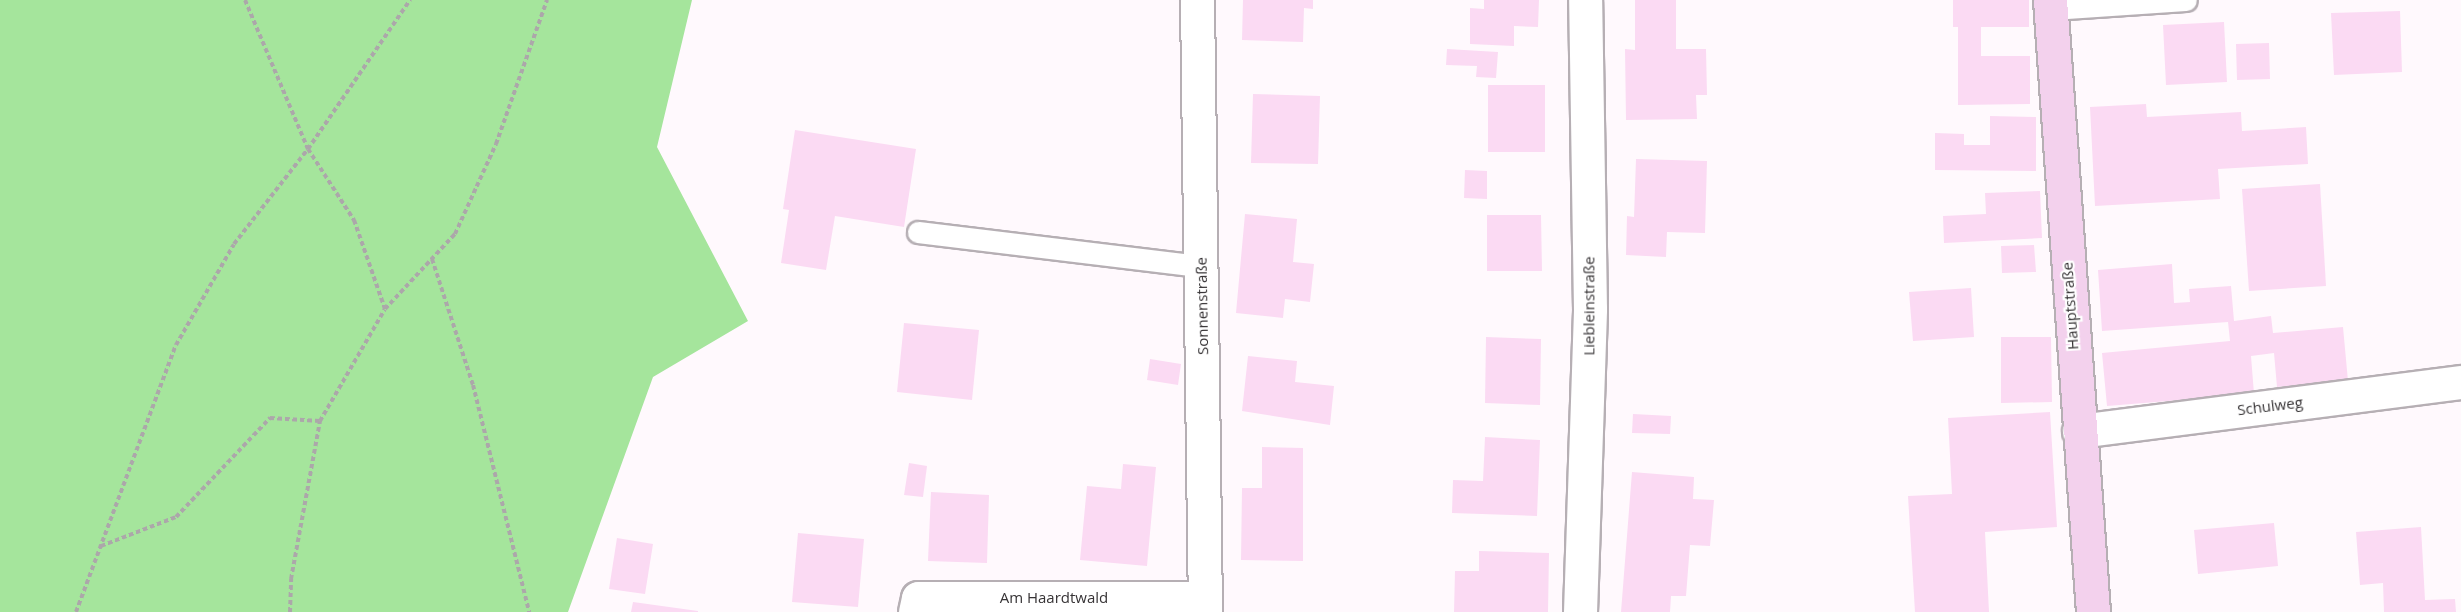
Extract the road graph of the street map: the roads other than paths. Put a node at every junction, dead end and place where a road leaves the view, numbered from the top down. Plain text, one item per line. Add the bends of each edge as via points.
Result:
1 (1197, 0) edge
2 (1585, 0) edge
3 (2186, 0) edge
4 (2050, 4) edge
5 (918, 232) dead end
6 (1201, 266) junction
7 (2461, 382) edge
8 (2079, 431) junction
9 (1205, 605) edge
10 (915, 612) edge
11 (1580, 612) edge
12 (2093, 612) edge

1 - 6 street, Sonnenstraße
2 - 11 street, Liebleinstraße via 1590,309
3 - 4 lane
4 - 8 street, Hauptstraße
5 - 6 lane
6 - 9 street, Sonnenstraße
7 - 8 street, Schulweg
8 - 12 street, Hauptstraße
9 - 10 street, Am Haardtwald via 918,598

